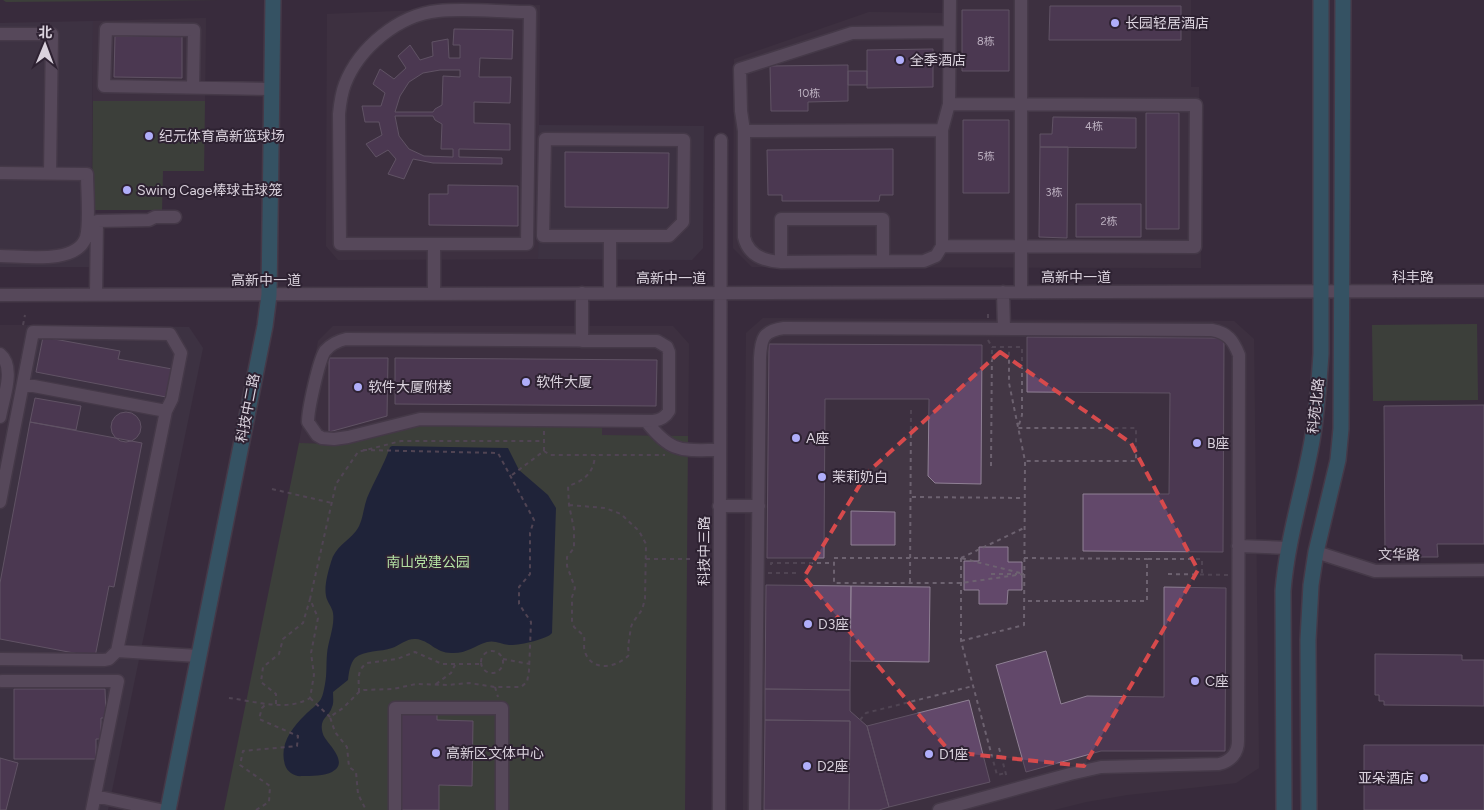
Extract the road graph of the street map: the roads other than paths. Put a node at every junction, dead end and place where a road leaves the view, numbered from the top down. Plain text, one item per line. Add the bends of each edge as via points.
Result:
1 (273, 0) edge
2 (950, 0) edge
3 (1021, 0) edge
4 (1321, 0) edge
5 (1343, 0) edge
6 (949, 32) junction
7 (0, 34) edge
8 (193, 87) junction
9 (272, 89) junction
10 (949, 104) junction
11 (1021, 104) junction
12 (942, 130) junction
13 (744, 131) junction
14 (721, 140) dead end
15 (0, 174) edge
16 (50, 174) junction
17 (175, 217) dead end
18 (610, 236) junction
19 (434, 244) junction
20 (942, 246) junction
21 (1021, 246) junction
22 (0, 256) edge
23 (781, 262) junction
24 (883, 262) junction
25 (1003, 292) junction
26 (1021, 292) junction
27 (1320, 292) junction
28 (1342, 292) junction
29 (1484, 292) edge
30 (434, 293) junction
31 (582, 293) junction
32 (610, 293) junction
33 (719, 293) junction
34 (0, 295) edge
35 (96, 295) junction
36 (269, 295) junction
37 (1004, 329) junction
38 (582, 341) junction
39 (0, 354) edge
40 (23, 384) junction
41 (166, 411) junction
42 (0, 417) edge
43 (646, 421) junction
44 (719, 450) junction
45 (0, 502) edge
46 (719, 506) junction
47 (759, 506) junction
48 (1238, 546) junction
49 (1288, 548) junction
50 (1316, 552) junction
51 (1484, 570) edge
52 (117, 651) junction
53 (198, 656) junction
54 (0, 658) edge
55 (2, 681) dead end
56 (95, 796) junction
57 (92, 810) edge
58 (160, 810) edge
59 (168, 810) edge
60 (395, 810) edge
61 (502, 810) edge
62 (719, 810) edge
63 (755, 810) edge
64 (939, 810) edge
65 (1284, 810) edge
66 (1309, 810) edge

1 - 9 main road, 科技中二路
2 - 6 street
3 - 11 street
4 - 27 main road, 科苑北路
5 - 28 main road, 科苑北路
6 - 10 street
6 - 13 street via 852,33 740,69
7 - 16 street via 52,34
8 - 8 street via 104,86 106,29 194,30
8 - 9 street
9 - 36 main road, 科技中二路
10 - 11 street
10 - 12 street
11 - 21 street
11 - 21 street via 1196,105 1195,247
12 - 13 street
12 - 20 street
13 - 23 street via 745,244 759,257
14 - 33 street, 科技中三路
15 - 16 street
16 - 22 street via 87,174 87,231 82,245 60,256
17 - 35 street via 97,221
18 - 18 street via 543,236 545,139 684,140 683,222 669,236
18 - 32 street
19 - 19 street via 528,244 530,12 437,11 402,22 386,32 360,58 345,84 339,114 340,244
19 - 30 street
20 - 21 street
20 - 24 street via 930,260
21 - 26 street
23 - 24 street
23 - 24 street via 781,219 883,219
25 - 26 street, 高新中一道
25 - 33 street, 高新中一道
25 - 37 street
26 - 27 street, 高新中一道
27 - 28 street, 高新中一道
27 - 49 main road, 科苑北路 via 1318,406
28 - 29 street, 科丰路
28 - 50 main road, 科苑北路 via 1338,460
30 - 31 street, 高新中一道
30 - 36 street, 高新中一道
31 - 32 street, 高新中一道
31 - 38 street
32 - 33 street, 高新中一道
33 - 44 street, 科技中三路
34 - 35 street, 高新中一道
35 - 36 street, 高新中一道
36 - 53 main road, 科技中二路
37 - 47 street via 784,328 768,333 761,347
37 - 48 street via 1212,330 1228,335 1239,355
38 - 43 street via 651,340 667,347 670,359 669,411 660,420
38 - 43 street via 338,341 322,357 308,422 317,435 334,439 420,419
39 - 42 street via 8,371
40 - 41 street
40 - 41 street via 33,332 170,334 181,353 172,399
40 - 45 street
41 - 52 street
43 - 44 street via 662,439 676,448
44 - 46 street, 科技中三路
46 - 47 street
46 - 62 street, 科技中三路
47 - 63 street
48 - 49 street
48 - 64 street via 1238,748 1232,758 1219,764 1101,767
49 - 65 main road, 科苑北路 via 1283,591
50 - 51 street, 文华路 via 1375,571
50 - 66 main road, 科苑北路 via 1308,640
52 - 53 street
52 - 54 street via 104,660
53 - 59 main road, 科技中二路
55 - 56 street via 118,682
56 - 57 street
56 - 58 street
60 - 61 street via 395,708 502,708

